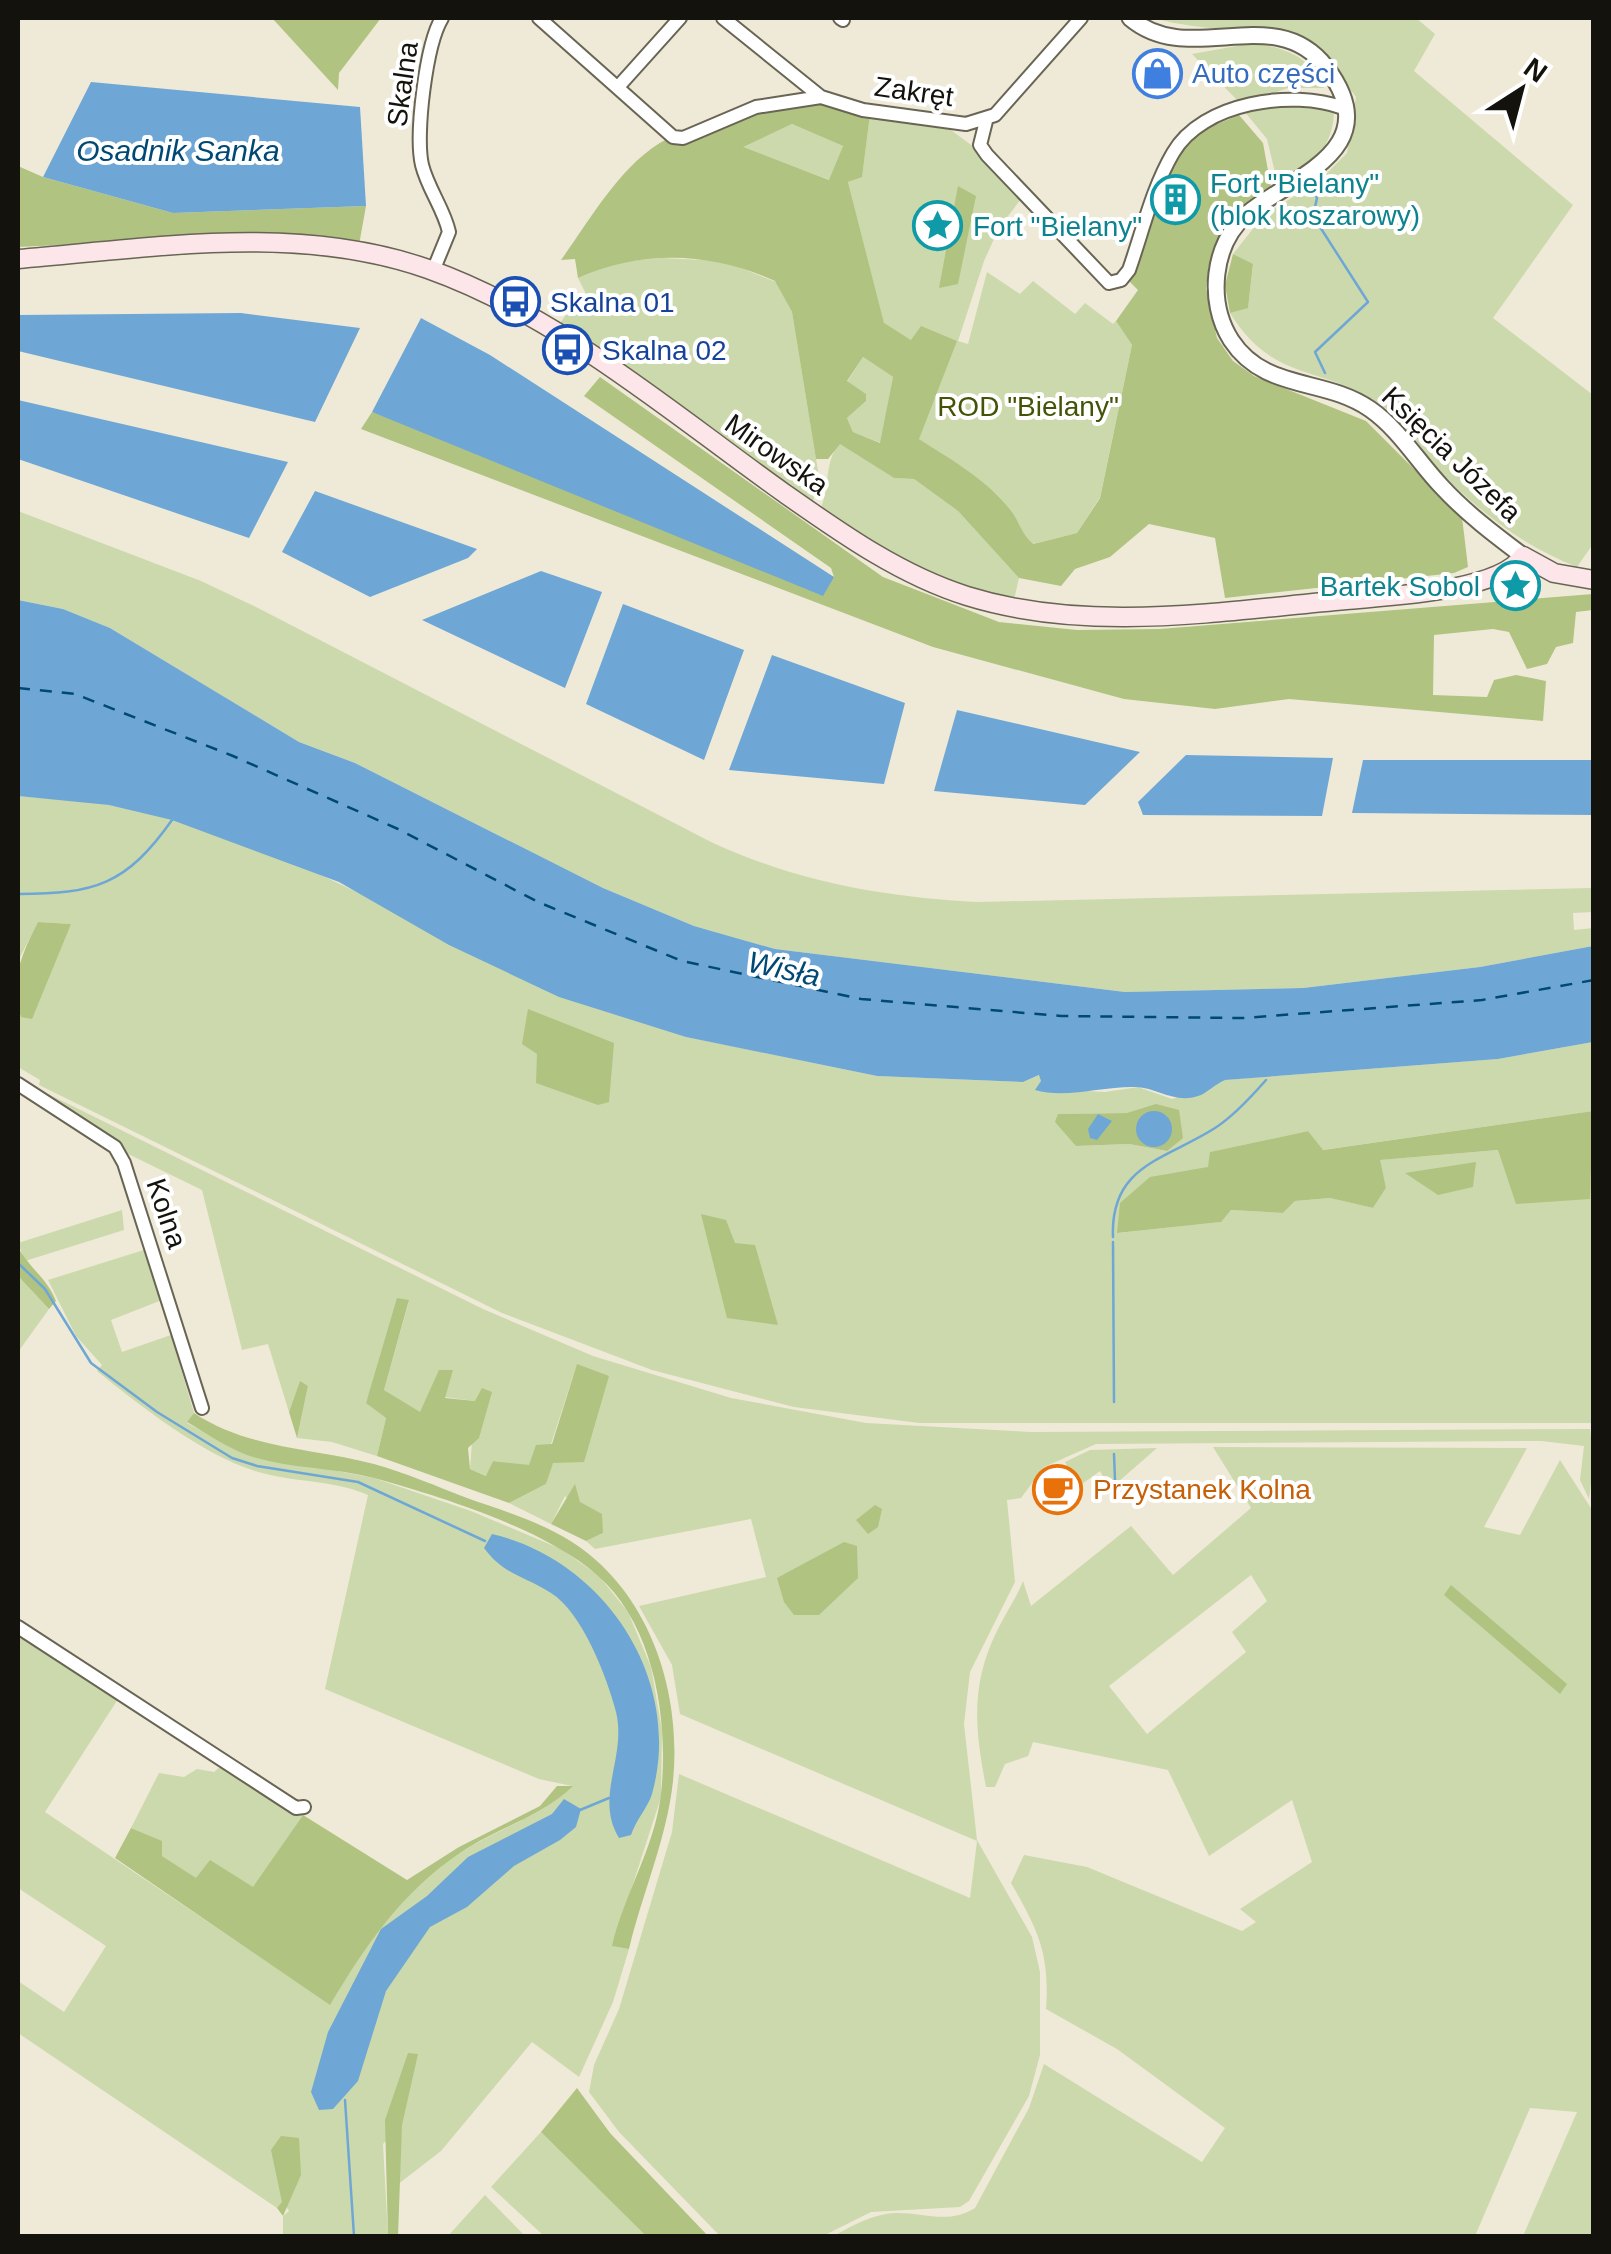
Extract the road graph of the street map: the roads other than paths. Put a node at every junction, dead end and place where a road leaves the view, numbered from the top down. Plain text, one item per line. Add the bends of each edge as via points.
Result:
1 (442, 18) edge
2 (538, 18) edge
3 (680, 18) edge
4 (723, 18) edge
5 (1081, 18) edge
6 (1130, 18) edge
7 (618, 87) junction
8 (821, 97) junction
9 (1343, 108) junction
10 (986, 121) junction
11 (18, 258) edge
12 (433, 271) junction
13 (1523, 556) junction
14 (1594, 580) edge
15 (18, 1084) edge
16 (202, 1408) dead end
17 (18, 1628) edge
18 (304, 1807) dead end

1 - 12 street, Skalna via 433,36 418,142 449,232
2 - 7 street
3 - 7 street
4 - 8 street, Zakręt
5 - 10 street, Zakręt
6 - 9 street via 1177,39 1285,36 1324,64
7 - 8 street via 673,137 683,138 756,107
8 - 10 street, Zakręt via 880,113
9 - 10 street via 1316,98 1280,98 1193,130 1159,182 1129,270 1109,283 987,155 980,145
9 - 13 street, Księcia Józefa via 1342,130 1322,166 1236,226 1215,280 1220,315 1230,339 1260,370 1370,409 1443,488
11 - 12 main road, Mirowska via 281,244 342,248
12 - 13 main road, Mirowska via 546,328 870,552 970,597 1060,616 1170,615 1428,592 1505,570
13 - 14 main road, Księcia Józefa via 1554,573
15 - 16 street, Kolna via 114,1147 124,1163
17 - 18 street via 296,1808

